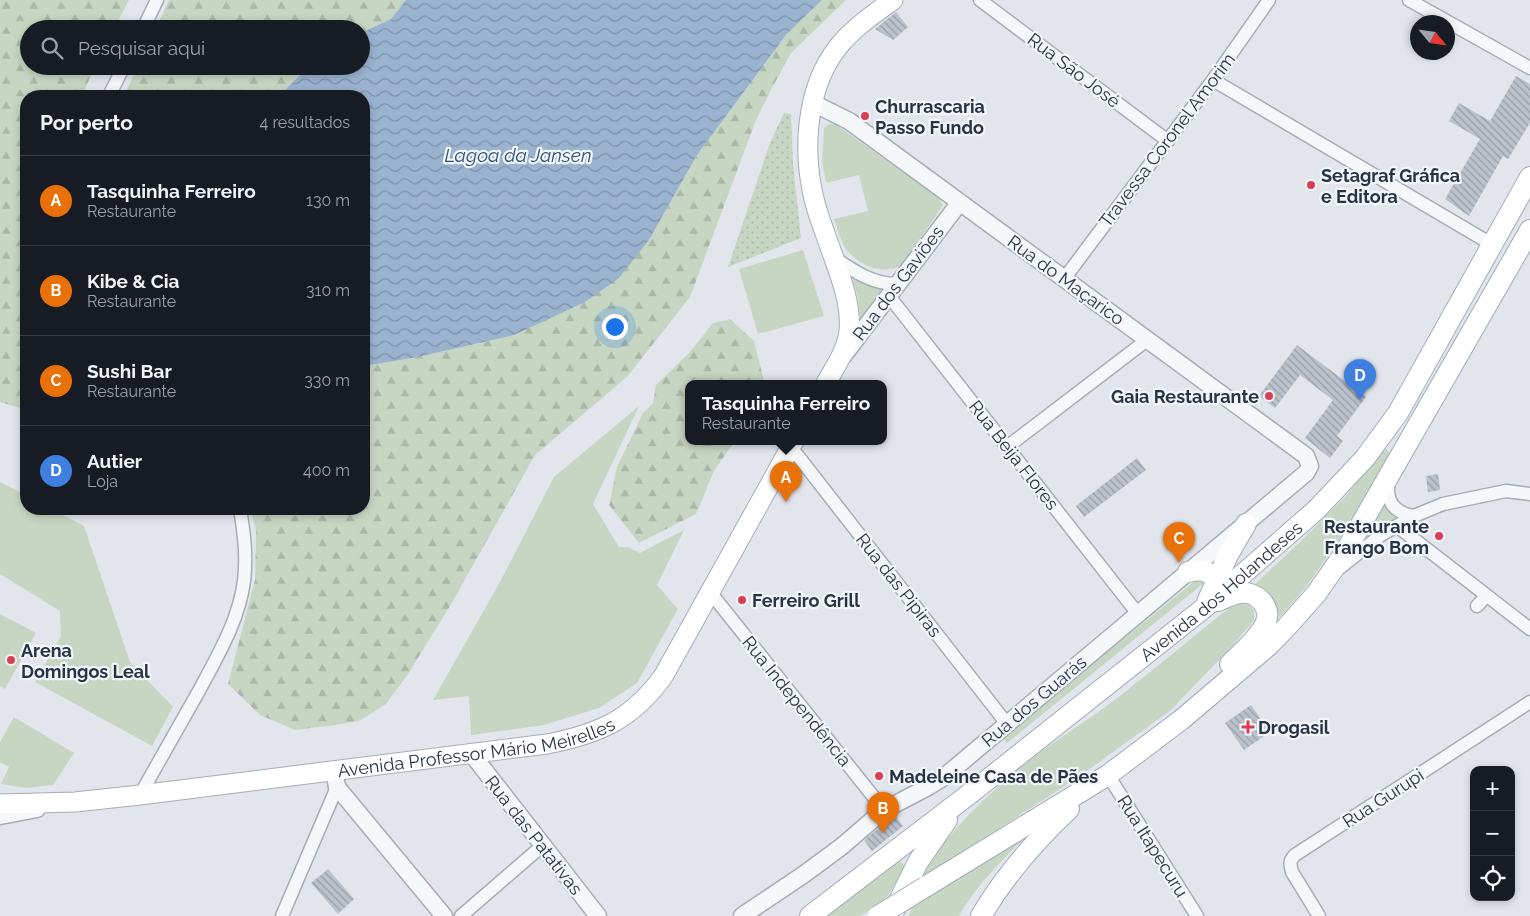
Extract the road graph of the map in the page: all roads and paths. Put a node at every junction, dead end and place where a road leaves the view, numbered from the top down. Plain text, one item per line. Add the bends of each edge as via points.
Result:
1 (157, 0) edge
2 (893, 0) edge
3 (980, 0) edge
4 (1269, 0) edge
5 (1409, 0) edge
6 (147, 20) edge
7 (1530, 68) edge
8 (120, 75) edge
9 (1213, 80) junction
10 (112, 90) edge
11 (813, 103) junction
12 (1168, 141) junction
13 (1530, 177) edge
14 (960, 202) junction
15 (1530, 230) edge
16 (1493, 245) junction
17 (833, 257) junction
18 (1064, 278) junction
19 (894, 290) junction
20 (1147, 340) junction
21 (837, 365) junction
22 (828, 380) edge
23 (792, 445) edge
24 (794, 445) edge
25 (1007, 447) junction
26 (1310, 466) joint
27 (1391, 475) junction
28 (1530, 484) edge
29 (1506, 491) junction
30 (1530, 494) edge
31 (241, 515) edge
32 (1414, 516) junction
33 (1246, 524) junction
34 (1397, 526) junction
35 (1188, 572) junction
36 (1327, 578) junction
37 (1216, 582) junction
38 (1473, 586) junction
39 (710, 592) junction
40 (1486, 596) junction
41 (1466, 597) dead end
42 (1477, 606) dead end
43 (1204, 608) junction
44 (1138, 614) junction
45 (1530, 629) edge
46 (1530, 702) edge
47 (1181, 720) junction
48 (1007, 724) junction
49 (471, 753) junction
50 (1108, 775) junction
51 (335, 779) junction
52 (972, 792) junction
53 (140, 795) junction
54 (75, 802) junction
55 (0, 804) edge
56 (884, 810) junction
57 (0, 816) edge
58 (542, 846) junction
59 (282, 916) edge
60 (444, 916) edge
61 (460, 916) edge
62 (598, 916) edge
63 (742, 916) edge
64 (810, 916) edge
65 (878, 916) edge
66 (892, 916) edge
67 (981, 916) edge
68 (1197, 916) edge
69 (1319, 916) edge

1 - 6 street
2 - 11 main road via 838,46 822,74
3 - 12 street, Rua São José
4 - 9 street, Travessa Coronel Amorim
5 - 7 street
8 - 10 street
9 - 12 street, Travessa Coronel Amorim
9 - 16 street
11 - 14 street, Rua do Maçarico via 849,121
11 - 17 main road via 808,167 815,205
12 - 18 street, Travessa Coronel Amorim
13 - 16 main road, Avenida dos Holandeses
14 - 18 street, Rua do Maçarico
14 - 19 street, Rua dos Gaviões
15 - 27 main road
16 - 43 main road, Avenida dos Holandeses via 1398,413 1365,458 1316,510
17 - 19 street
17 - 21 main road via 849,317 848,338
18 - 20 street, Rua do Maçarico
19 - 21 street, Rua dos Gaviões
19 - 25 street, Rua Beija Flores
20 - 25 street
20 - 26 street, Rua do Maçarico via 1306,456
21 - 22 main road
23 - 39 main road, Avenida Professor Mário Meirelles
24 - 48 street, Rua das Pipiras
25 - 44 street, Rua Beija Flores
26 - 33 street, Rua dos Guarás via 1306,473
27 - 32 street via 1388,494 1393,507
27 - 36 main road
28 - 29 street
29 - 30 street
29 - 32 street via 1443,504
31 - 53 street via 246,551 245,574 229,634
32 - 34 street
33 - 35 street, Rua dos Guarás
33 - 37 main road
34 - 36 street
34 - 38 street
35 - 37 main road via 1206,572
35 - 44 street, Rua dos Guarás
36 - 47 main road via 1267,647
37 - 43 main road
38 - 40 street
38 - 41 street
39 - 49 main road, Avenida Professor Mário Meirelles via 664,675 627,714 601,729 572,739
39 - 56 street, Rua Independência
40 - 42 street
40 - 45 street
43 - 47 main road via 1232,594 1246,593 1263,603 1267,618 1260,632
43 - 52 main road, Avenida dos Holandeses
44 - 48 street, Rua dos Guarás
46 - 69 street, Rua Gurupi via 1295,855 1290,865 1292,872
47 - 50 main road
48 - 56 street, Rua dos Guarás via 944,777
49 - 51 main road, Avenida Professor Mário Meirelles
49 - 58 street, Rua das Patativas
50 - 65 main road, bridge
50 - 67 main road via 1032,846 999,886
50 - 68 street, Rua Itapecuru
51 - 53 main road, Avenida Professor Mário Meirelles
51 - 59 street
51 - 60 street
52 - 64 main road, Avenida dos Holandeses
52 - 66 main road via 924,850
53 - 54 main road, Avenida Professor Mário Meirelles
54 - 55 main road, Avenida Professor Mário Meirelles
54 - 57 street
56 - 63 street, Rua dos Guarás via 841,847
58 - 61 street
58 - 62 street, Rua das Patativas

